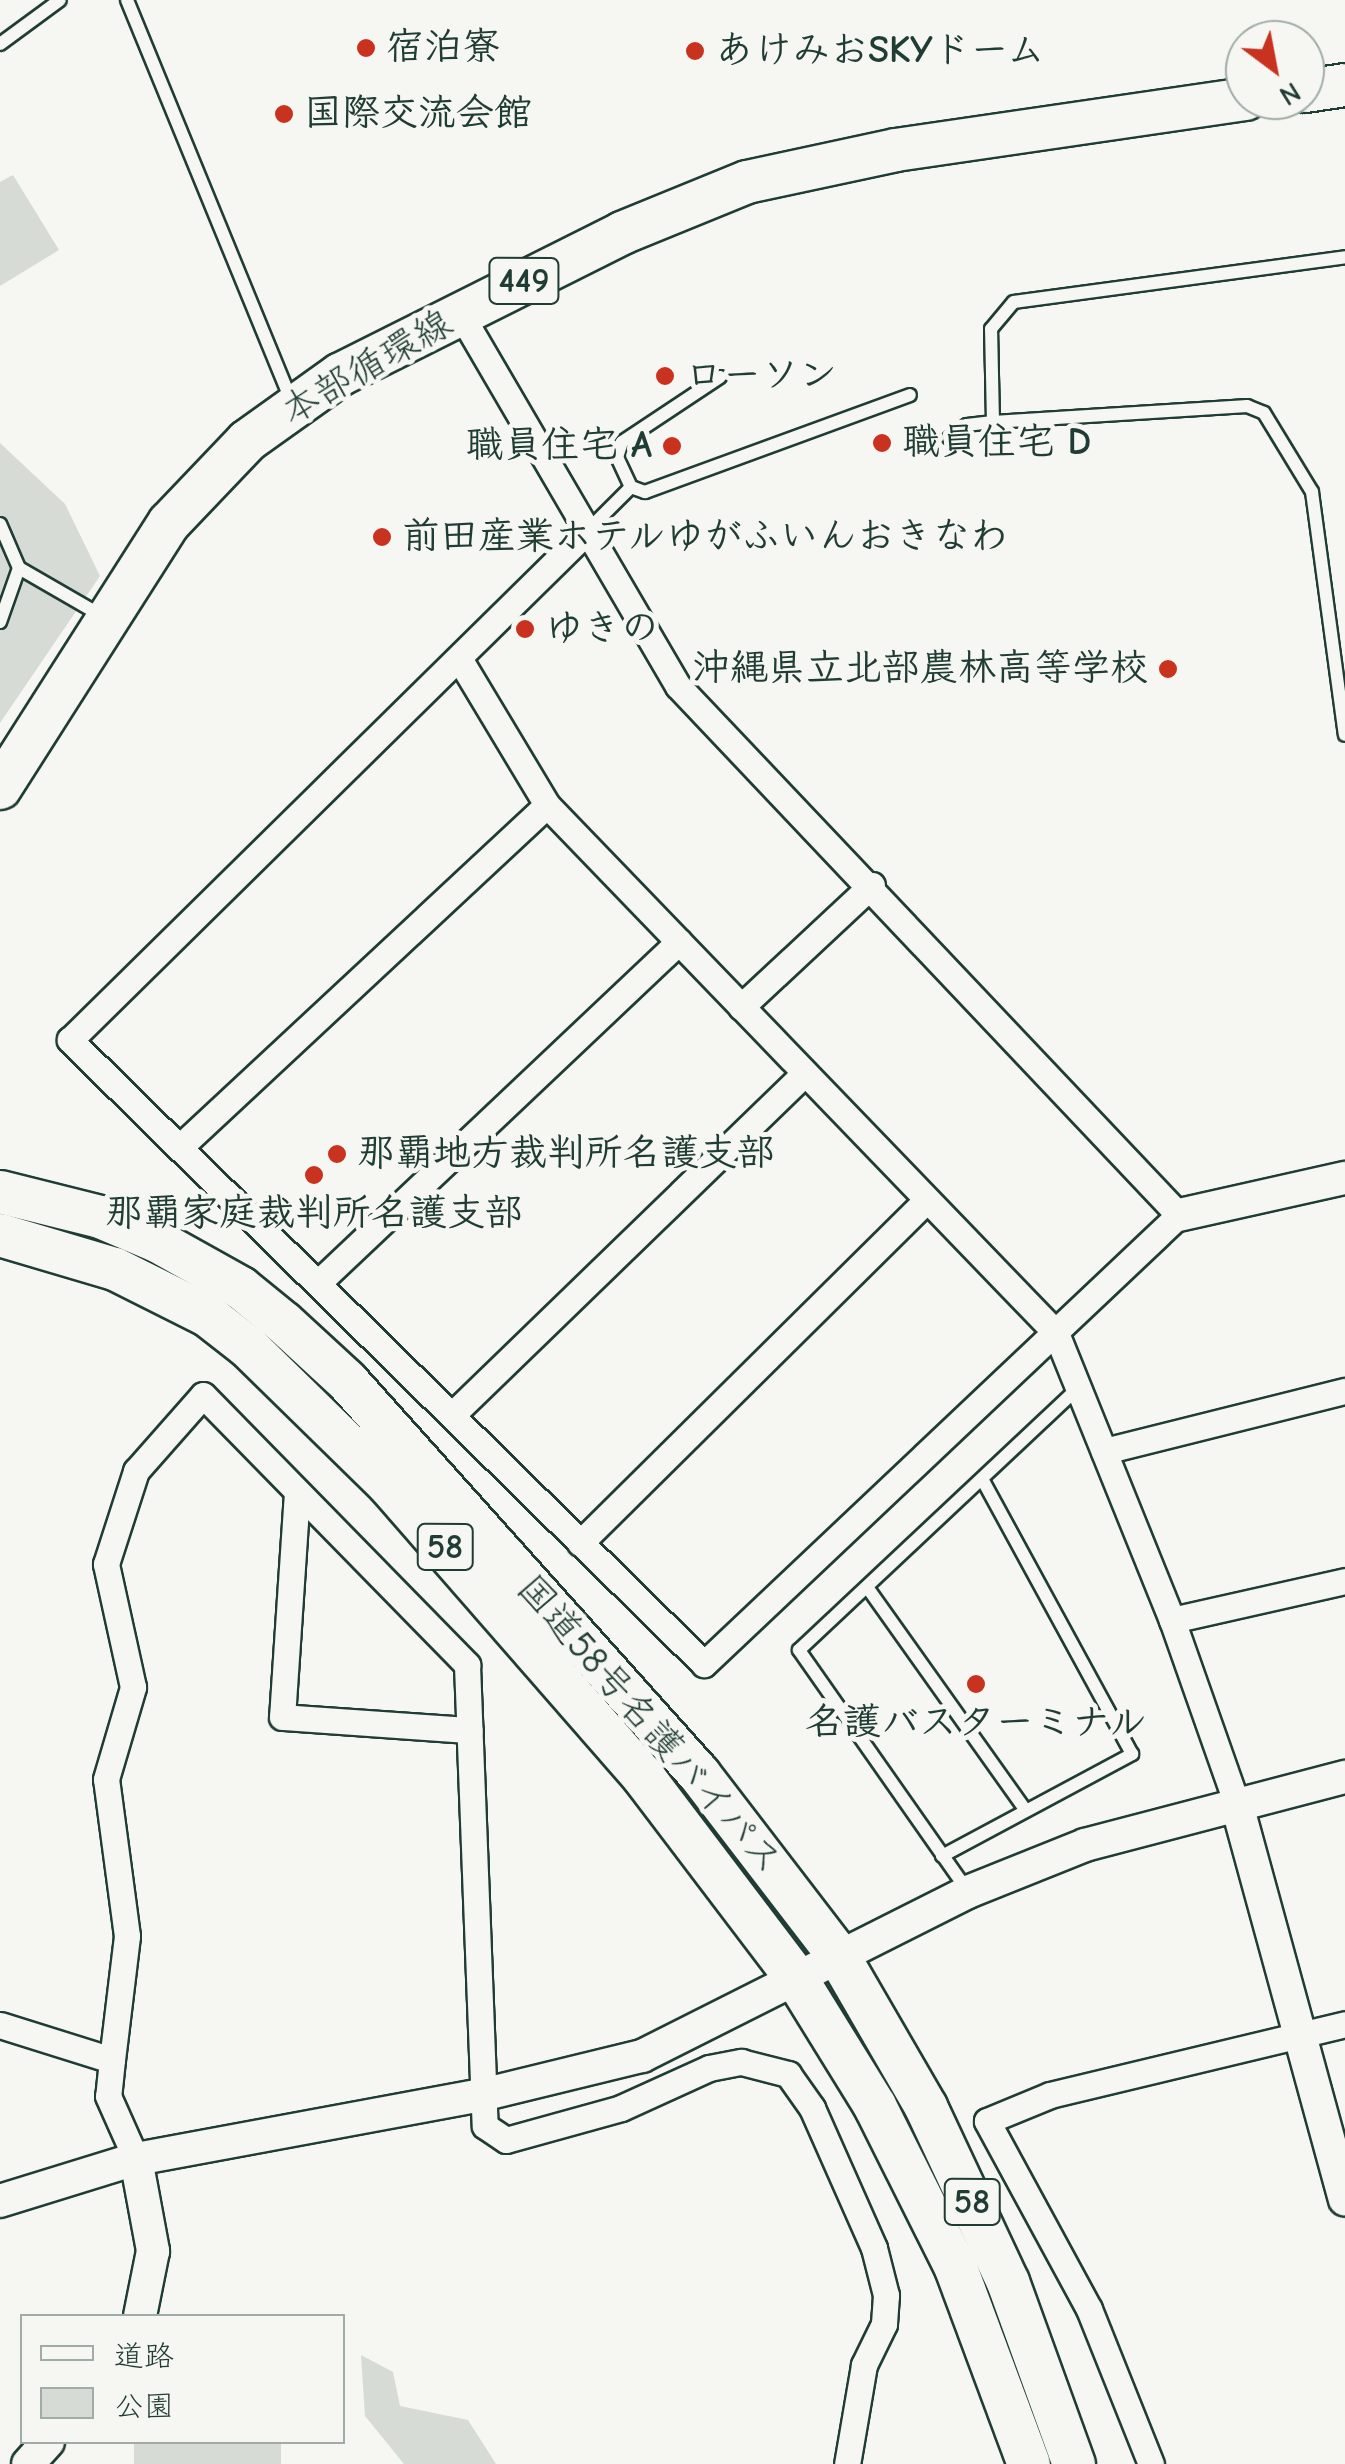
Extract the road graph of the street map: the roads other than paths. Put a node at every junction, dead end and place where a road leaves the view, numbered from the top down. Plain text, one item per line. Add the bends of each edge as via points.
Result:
1 (60, 0) edge
2 (127, 0) edge
3 (0, 44) edge
4 (1225, 103) edge
5 (1345, 257) edge
6 (460, 313) junction
7 (720, 377) dead end
8 (910, 395) dead end
9 (292, 406) junction
10 (993, 422) junction
11 (949, 438) dead end
12 (631, 487) junction
13 (0, 524) edge
14 (585, 532) junction
15 (19, 568) junction
16 (104, 617) junction
17 (0, 622) edge
18 (460, 660) junction
19 (1345, 735) edge
20 (0, 788) edge
21 (548, 805) junction
22 (872, 885) junction
23 (679, 942) junction
24 (741, 1007) junction
25 (804, 1074) junction
26 (181, 1146) junction
27 (1345, 1178) edge
28 (0, 1192) edge
29 (926, 1201) junction
30 (1179, 1215) junction
31 (0, 1235) edge
32 (320, 1281) junction
33 (1056, 1333) junction
34 (382, 1347) junction
35 (347, 1382) junction
36 (1077, 1388) junction
37 (1345, 1392) edge
38 (452, 1415) junction
39 (1104, 1451) junction
40 (983, 1481) junction
41 (297, 1492) junction
42 (580, 1543) junction
43 (1345, 1580) edge
44 (868, 1587) junction
45 (1172, 1620) junction
46 (470, 1730) junction
47 (1345, 1776) edge
48 (1237, 1805) junction
49 (1025, 1809) junction
50 (942, 1856) junction
51 (968, 1892) junction
52 (838, 1955) junction
53 (796, 1978) junction
54 (1345, 2024) edge
55 (0, 2025) edge
56 (1302, 2035) junction
57 (112, 2060) junction
58 (486, 2094) junction
59 (136, 2159) junction
60 (1345, 2200) edge
61 (0, 2201) edge
62 (140, 2314) edge
63 (46, 2444) edge
64 (28, 2464) edge
65 (848, 2464) edge
66 (1029, 2464) edge
67 (1074, 2464) edge
68 (1150, 2464) edge

1 - 3 lane
2 - 9 lane
4 - 6 highway, 本部循環線 / 449 via 896,150 747,182 622,233
5 - 10 lane via 1014,302 991,328
6 - 9 highway, 本部循環線 / 449
6 - 14 street
7 - 12 lane via 622,442 618,457
8 - 12 lane via 645,492
9 - 16 highway, 本部循環線 / 449 via 194,494
10 - 11 lane via 967,426
10 - 19 lane via 1247,406 1264,413 1312,492
12 - 14 lane
13 - 15 lane
14 - 18 street
14 - 22 street via 678,686
15 - 16 lane
15 - 17 lane
16 - 20 highway, 本部循環線 / 449
18 - 21 street
18 - 26 street via 70,1040
21 - 23 street
21 - 26 street
22 - 24 street
22 - 30 street
23 - 24 street
23 - 32 street
24 - 25 street
25 - 29 street
25 - 38 street
26 - 32 street
27 - 30 street
28 - 35 highway, 国道58号名護バイパス / 58 via 100,1216 198,1261 284,1323
29 - 33 street
29 - 42 street
30 - 33 street
31 - 53 highway, 国道58号名護バイパス / 58 via 98,1263 166,1292 207,1315 291,1384 526,1639 691,1836
32 - 34 street
33 - 36 street
33 - 42 street via 704,1664
34 - 35 street
34 - 38 street
35 - 52 highway, 国道58号名護バイパス / 58 via 699,1774
36 - 39 street
36 - 40 lane
37 - 39 street
38 - 42 street
39 - 45 street
40 - 44 lane
40 - 49 lane via 1132,1754
41 - 46 street via 467,1665
41 - 46 street via 282,1718
41 - 57 street via 203,1396 136,1471 106,1564 133,1687 106,1778 127,1936
43 - 45 street
44 - 49 lane
44 - 50 lane via 799,1650
45 - 48 street
46 - 58 street
47 - 48 street
48 - 51 street via 1085,1845
48 - 56 street
49 - 50 lane
50 - 51 lane
51 - 52 street
52 - 53 street
52 - 67 highway, 国道58号名護バイパス / 58 via 954,2163 1034,2345
53 - 58 street via 642,2056
53 - 66 highway, 国道58号名護バイパス / 58 via 926,2202
54 - 56 street
55 - 57 street
56 - 60 street
56 - 68 street via 1050,2096 987,2121 1089,2309
57 - 59 street via 108,2096
58 - 59 street
58 - 65 street via 485,2126 506,2140 621,2108 709,2068 741,2062 788,2074 828,2135 886,2295 884,2324 864,2366
59 - 61 street
59 - 62 street via 153,2251
63 - 64 street

